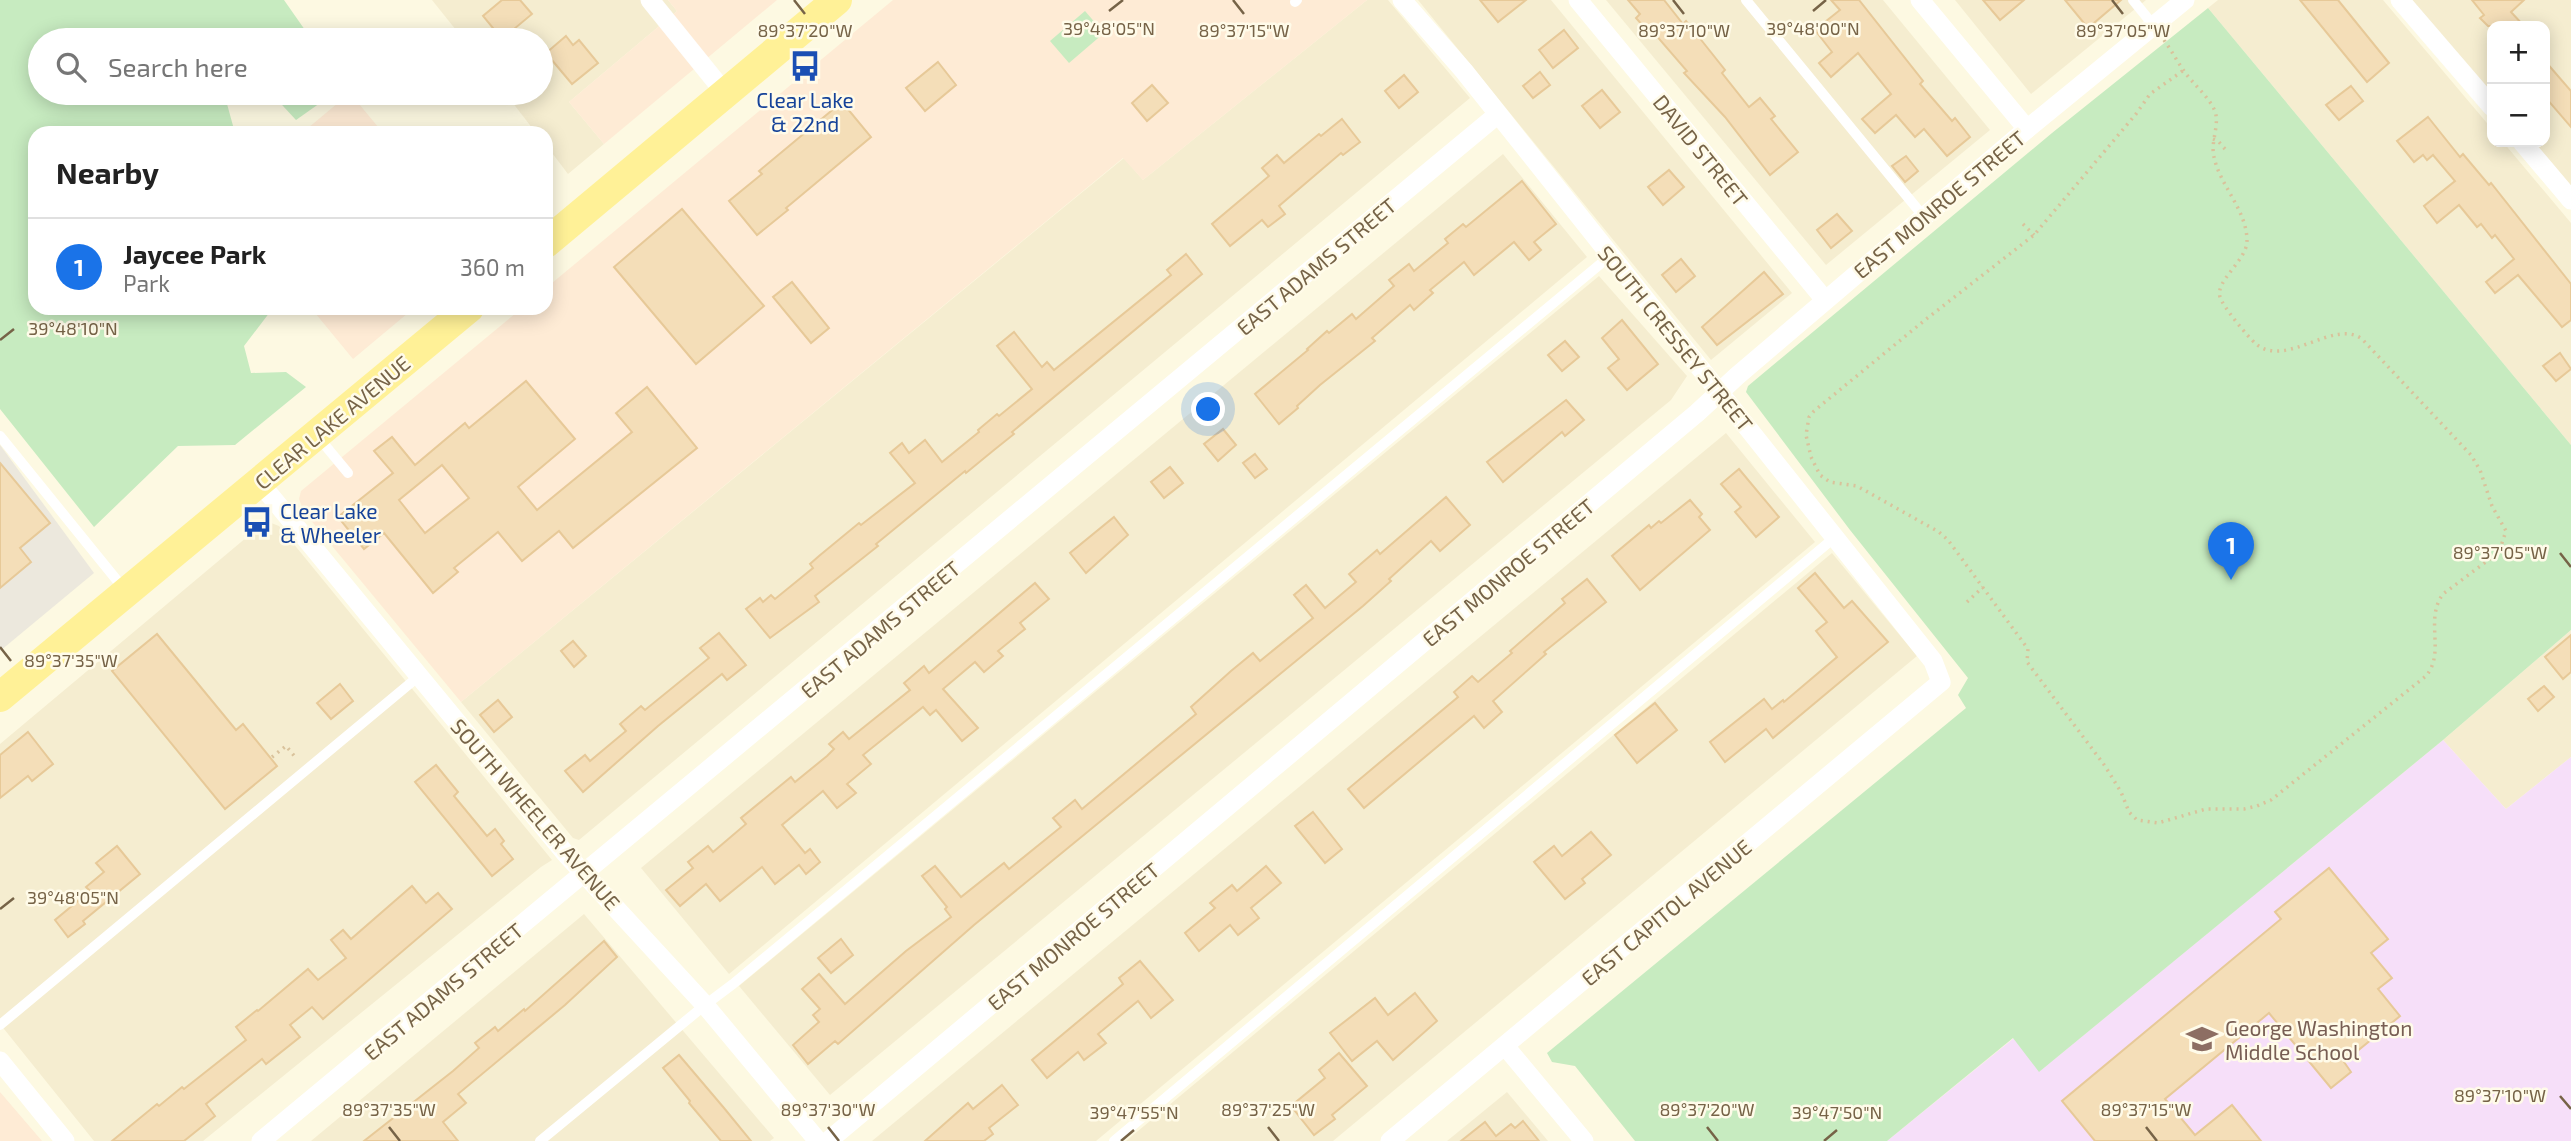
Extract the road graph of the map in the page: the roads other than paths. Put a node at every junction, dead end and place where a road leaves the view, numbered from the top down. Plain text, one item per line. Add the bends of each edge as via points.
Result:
1 (650, 0) edge
2 (837, 0) edge
3 (1402, 0) edge
4 (1578, 0) edge
5 (1746, 0) edge
6 (1920, 0) edge
7 (2133, 0) edge
8 (2185, 0) edge
9 (2400, 0) edge
10 (2154, 26) junction
11 (725, 93) junction
12 (2487, 101) edge
13 (1497, 116) junction
14 (2027, 129) junction
15 (2526, 147) edge
16 (2571, 200) edge
17 (1924, 217) junction
18 (553, 237) edge
19 (1610, 256) junction
20 (1825, 300) junction
21 (461, 315) edge
22 (1720, 391) junction
23 (317, 435) junction
24 (0, 436) edge
25 (348, 473) dead end
26 (260, 483) junction
27 (1834, 538) junction
28 (127, 592) junction
29 (419, 676) junction
30 (1941, 682) joint
31 (0, 697) edge
32 (585, 874) junction
33 (705, 1005) junction
34 (0, 1025) edge
35 (1505, 1046) junction
36 (0, 1061) edge
37 (65, 1141) edge
38 (261, 1141) edge
39 (540, 1141) edge
40 (818, 1141) edge
41 (828, 1141) edge
42 (1114, 1141) edge
43 (1390, 1141) edge
44 (1584, 1141) edge

1 - 11 street
2 - 11 main road
3 - 13 street, SOUTH CRESSEY STREET
4 - 20 street, DAVID STREET
5 - 17 lane
6 - 14 street
7 - 10 lane
8 - 10 street, EAST MONROE STREET
9 - 12 street
10 - 14 street, EAST MONROE STREET
11 - 18 main road
13 - 19 street, SOUTH CRESSEY STREET
13 - 32 street, EAST ADAMS STREET
14 - 17 street, EAST MONROE STREET
15 - 16 street
17 - 20 street, EAST MONROE STREET
19 - 22 street, SOUTH CRESSEY STREET
19 - 33 lane
20 - 22 street, EAST MONROE STREET
21 - 23 main road, CLEAR LAKE AVENUE
22 - 27 street, SOUTH CRESSEY STREET
22 - 41 street, EAST MONROE STREET
23 - 25 lane
23 - 26 main road, CLEAR LAKE AVENUE
24 - 28 lane
26 - 28 main road, CLEAR LAKE AVENUE
26 - 29 street, SOUTH WHEELER AVENUE
27 - 30 street, SOUTH CRESSEY STREET via 1933,661
27 - 42 lane
28 - 31 main road, CLEAR LAKE AVENUE
29 - 32 street, SOUTH WHEELER AVENUE
29 - 34 lane
30 - 35 street, EAST CAPITOL AVENUE
32 - 33 street, SOUTH WHEELER AVENUE
32 - 38 street, EAST ADAMS STREET
33 - 39 lane
33 - 40 street, SOUTH WHEELER AVENUE
35 - 43 street, EAST CAPITOL AVENUE
35 - 44 street
36 - 37 street

